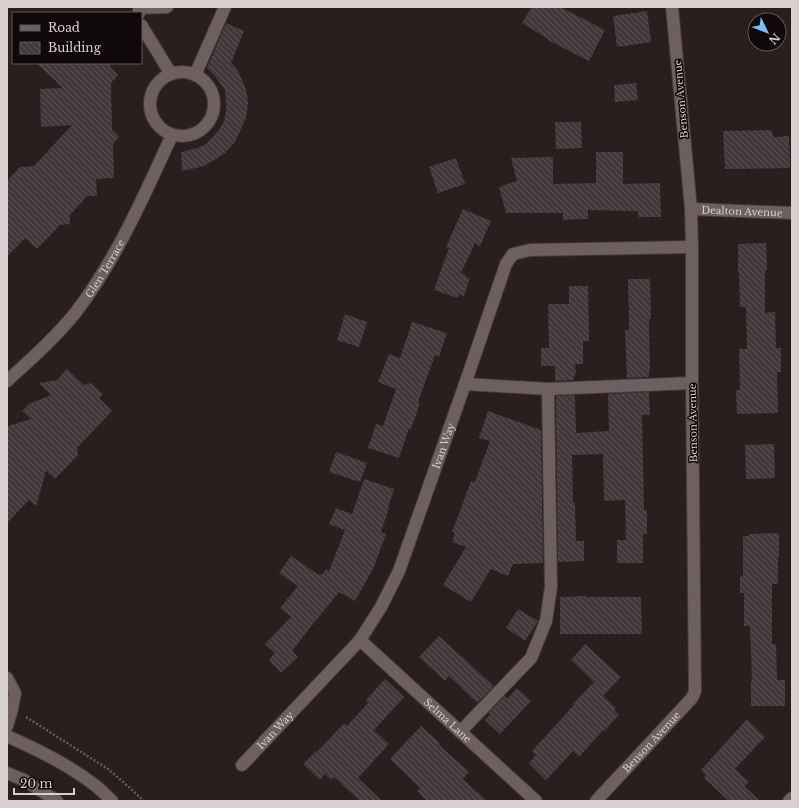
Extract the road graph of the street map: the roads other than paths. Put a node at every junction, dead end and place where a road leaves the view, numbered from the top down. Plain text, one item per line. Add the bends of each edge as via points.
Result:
1 (167, 7) edge
2 (225, 7) edge
3 (672, 7) edge
4 (139, 12) edge
5 (142, 27) edge
6 (171, 74) junction
7 (195, 75) junction
8 (172, 135) junction
9 (691, 210) junction
10 (792, 212) edge
11 (692, 247) junction
12 (7, 381) edge
13 (692, 383) junction
14 (465, 384) junction
15 (548, 389) junction
16 (360, 640) junction
17 (7, 678) edge
18 (7, 726) edge
19 (460, 732) junction
20 (7, 736) edge
21 (242, 765) dead end
22 (7, 772) edge
23 (792, 798) edge
24 (57, 801) edge
25 (112, 801) edge
26 (536, 801) edge
27 (596, 801) edge
28 (790, 801) edge

1 - 4 street via 139,8
2 - 7 street
3 - 9 street, Benson Avenue
5 - 6 street
6 - 7 street via 182,72
6 - 8 street via 156,86 150,103 155,122 162,130
7 - 8 street via 205,81 211,89 214,108 211,119 199,132 189,136
8 - 12 street, Glen Terrace via 134,218 101,275 76,312 54,337
9 - 10 street, Dealton Avenue
9 - 11 street, Benson Avenue
11 - 13 street, Benson Avenue
11 - 14 street, Ivan Way via 530,250 512,254 506,264
13 - 15 street
13 - 27 street, Benson Avenue via 696,691
14 - 15 street
14 - 16 street, Ivan Way via 399,571 381,607
15 - 19 street via 551,588 546,621 531,658
16 - 19 street, Selma Lane
16 - 21 street, Ivan Way
17 - 18 street via 15,693
19 - 26 street, Selma Lane
20 - 25 street via 71,769
22 - 24 street
23 - 28 street

